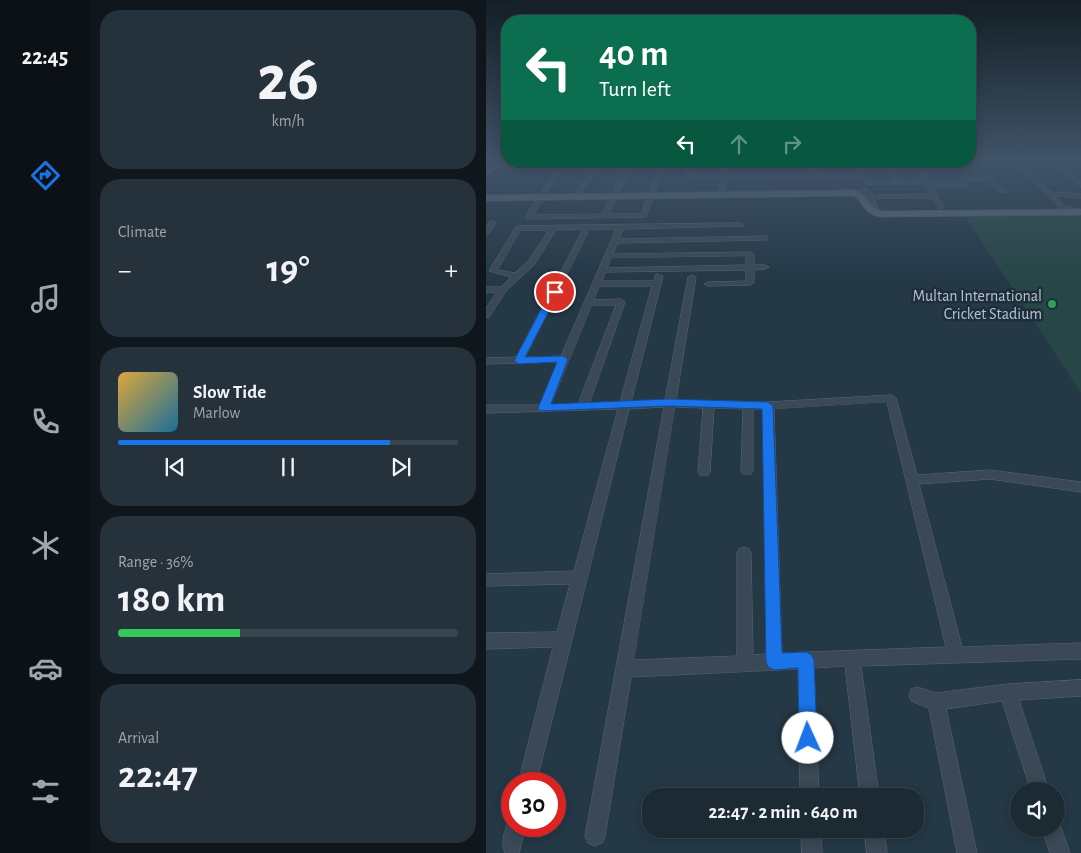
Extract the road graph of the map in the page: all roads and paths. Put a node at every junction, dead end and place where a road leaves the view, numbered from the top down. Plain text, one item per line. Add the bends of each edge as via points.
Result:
1 (537, 201) edge
2 (612, 201) edge
3 (649, 201) edge
4 (863, 201) edge
5 (872, 201) edge
6 (881, 201) edge
7 (937, 201) edge
8 (1056, 201) edge
9 (941, 207) dead end
10 (1081, 212) edge
11 (888, 214) junction
12 (605, 216) junction
13 (493, 222) dead end
14 (741, 225) dead end
15 (621, 226) junction
16 (588, 227) junction
17 (554, 228) junction
18 (486, 232) edge
19 (764, 238) dead end
20 (614, 241) junction
21 (608, 256) junction
22 (750, 267) junction
23 (765, 267) dead end
24 (602, 270) junction
25 (516, 276) junction
26 (692, 277) dead end
27 (596, 284) junction
28 (708, 284) dead end
29 (503, 289) junction
30 (486, 290) edge
31 (588, 303) junction
32 (486, 315) edge
33 (563, 359) junction
34 (486, 361) edge
35 (519, 361) junction
36 (669, 403) junction
37 (709, 404) junction
38 (624, 405) junction
39 (748, 405) junction
40 (768, 406) junction
41 (544, 408) junction
42 (582, 408) junction
43 (486, 409) edge
44 (746, 471) dead end
45 (704, 472) dead end
46 (912, 480) junction
47 (1081, 487) edge
48 (744, 553) dead end
49 (579, 577) junction
50 (486, 580) edge
51 (562, 639) junction
52 (486, 641) edge
53 (1081, 651) edge
54 (956, 654) junction
55 (852, 658) junction
56 (806, 660) junction
57 (774, 662) junction
58 (744, 664) junction
59 (623, 669) junction
60 (1081, 688) edge
61 (1008, 692) junction
62 (917, 695) dead end
63 (936, 702) junction
64 (530, 772) edge
65 (1037, 782) edge
66 (810, 788) edge
67 (869, 788) edge
68 (595, 836) dead end
69 (514, 837) edge
70 (1055, 837) edge
71 (811, 838) edge
72 (875, 838) edge
73 (512, 846) dead end
74 (812, 853) edge
75 (877, 853) edge
76 (967, 853) edge
77 (1060, 853) edge

1 - 12 street via 528,217
2 - 12 street
3 - 12 street via 644,216
4 - 11 main road via 871,212
5 - 11 street via 875,210
6 - 11 street
7 - 9 street
8 - 10 street via 1062,207
10 - 11 main road
13 - 18 street
14 - 15 street
15 - 16 street
15 - 20 street
16 - 17 street
16 - 35 street
17 - 25 street via 531,263
17 - 25 street via 519,228 493,271
19 - 20 street
20 - 21 street
21 - 22 street via 750,254
21 - 24 street
22 - 23 street
22 - 24 street
22 - 28 street via 750,283
24 - 27 street
25 - 29 street
26 - 36 street
27 - 31 street
27 - 38 street via 659,280
29 - 30 street
29 - 32 street
31 - 33 street
31 - 42 street via 621,302
33 - 35 street
33 - 41 street
34 - 35 street
36 - 37 street
36 - 38 street
36 - 59 street
37 - 39 street
37 - 45 street
38 - 42 street
38 - 49 street
39 - 40 street
39 - 44 street
40 - 46 street via 891,398
40 - 57 street
41 - 42 street
41 - 43 street
46 - 47 street via 998,474
46 - 54 street
48 - 58 street
49 - 50 street
49 - 51 street
51 - 52 street
51 - 64 street
53 - 54 street
54 - 55 street
55 - 56 street
55 - 67 street
56 - 57 street
56 - 66 street
57 - 58 street
58 - 59 street
59 - 68 street
60 - 61 street
61 - 63 street
61 - 65 street
62 - 63 street
63 - 76 street
69 - 73 street
70 - 77 street
71 - 74 street
72 - 75 street

